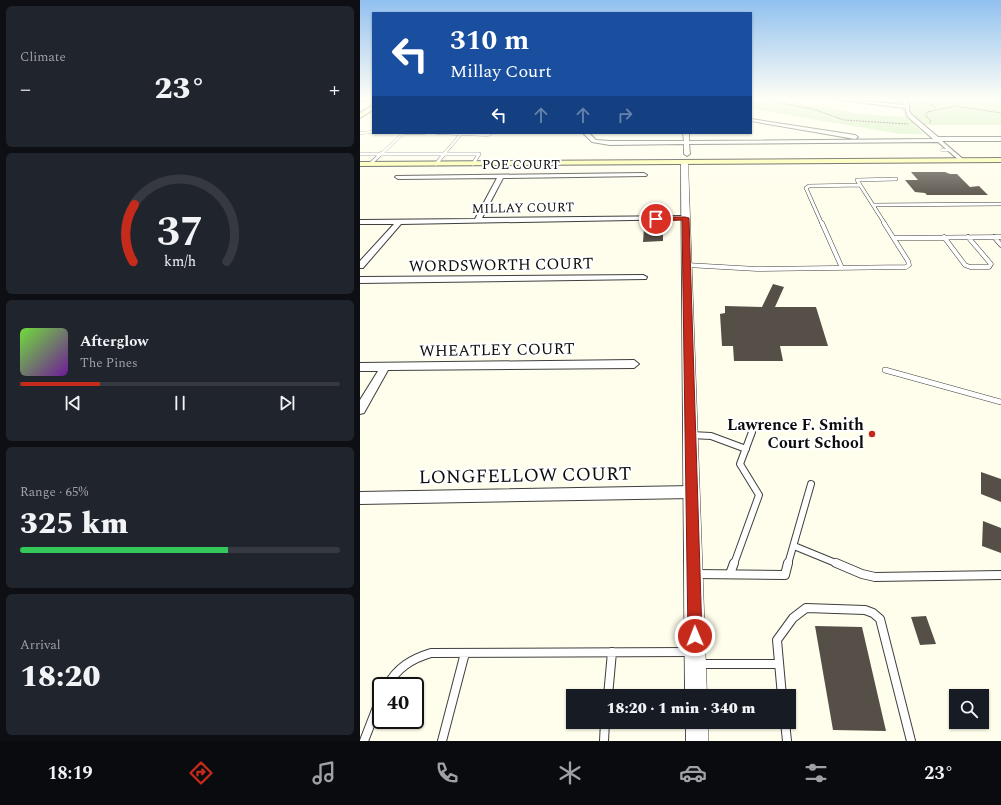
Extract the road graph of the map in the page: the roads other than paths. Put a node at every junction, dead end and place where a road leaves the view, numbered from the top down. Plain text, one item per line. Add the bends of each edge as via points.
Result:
1 (403, 134) edge
2 (461, 134) edge
3 (490, 134) edge
4 (587, 134) edge
5 (686, 134) edge
6 (831, 134) edge
7 (929, 134) edge
8 (1001, 139) edge
9 (936, 140) junction
10 (881, 142) junction
11 (687, 143) junction
12 (942, 150) junction
13 (949, 150) junction
14 (445, 153) junction
15 (360, 154) edge
16 (382, 154) junction
17 (687, 154) dead end
18 (957, 160) junction
19 (1001, 160) edge
20 (684, 162) junction
21 (360, 164) edge
22 (370, 164) junction
23 (436, 164) junction
24 (473, 164) junction
25 (644, 175) dead end
26 (502, 176) junction
27 (398, 177) dead end
28 (896, 179) dead end
29 (860, 185) junction
30 (1001, 204) edge
31 (873, 205) junction
32 (685, 218) junction
33 (477, 221) junction
34 (360, 222) edge
35 (399, 222) junction
36 (968, 237) junction
37 (994, 237) junction
38 (1001, 237) edge
39 (894, 238) junction
40 (944, 238) junction
41 (1001, 245) edge
42 (687, 265) junction
43 (360, 266) edge
44 (842, 268) junction
45 (643, 277) dead end
46 (360, 280) edge
47 (634, 364) dead end
48 (360, 367) edge
49 (385, 367) junction
50 (885, 370) dead end
51 (1001, 402) edge
52 (360, 410) edge
53 (752, 432) dead end
54 (691, 435) junction
55 (746, 449) junction
56 (810, 484) dead end
57 (692, 492) junction
58 (360, 498) edge
59 (794, 546) junction
60 (693, 574) junction
61 (730, 574) junction
62 (1001, 576) edge
63 (612, 652) junction
64 (466, 653) junction
65 (695, 658) junction
66 (779, 664) junction
67 (393, 677) edge
68 (609, 689) edge
69 (696, 689) edge
70 (781, 689) edge
71 (372, 720) edge
72 (605, 729) edge
73 (697, 729) edge
74 (786, 729) edge
75 (364, 741) edge
76 (442, 741) edge
77 (604, 741) edge
78 (697, 741) edge
79 (787, 741) edge
80 (911, 741) edge

1 - 16 lane
2 - 3 lane
2 - 14 lane
4 - 11 street via 591,139 603,143
5 - 11 street
6 - 10 street
7 - 9 street
8 - 9 street
9 - 10 street
9 - 12 street via 935,143
9 - 13 street
10 - 11 street
11 - 17 street
12 - 13 lane
12 - 18 street
13 - 18 street
14 - 16 lane
14 - 23 lane
14 - 24 lane via 479,154
15 - 16 lane
16 - 22 lane
18 - 19 main road
18 - 20 main road
20 - 24 main road
20 - 32 street
21 - 22 main road
22 - 23 main road
23 - 24 main road
25 - 26 street, POE COURT
26 - 27 street, POE COURT
26 - 33 street
28 - 29 lane via 859,179 857,180
29 - 31 lane
29 - 44 lane via 806,188
30 - 31 lane
31 - 39 lane
32 - 33 street, MILLAY COURT
32 - 42 street
33 - 35 street, MILLAY COURT
34 - 35 street, MILLAY COURT
35 - 43 street
36 - 37 lane
36 - 40 lane
36 - 40 lane via 991,264 989,267 965,265
37 - 38 lane
37 - 41 lane
39 - 40 lane
39 - 44 lane via 908,261 909,265 906,267
42 - 44 lane
42 - 54 street
45 - 46 street, WORDSWORTH COURT
47 - 49 street, WHEATLEY COURT
48 - 49 street, WHEATLEY COURT
49 - 52 street
50 - 51 lane
53 - 55 lane
54 - 55 lane via 711,436
54 - 57 street
55 - 61 lane via 740,464 759,495
56 - 59 lane
57 - 58 street, LONGFELLOW COURT
57 - 60 street
59 - 61 lane via 785,576
59 - 62 lane via 875,577
60 - 61 lane
60 - 65 street
63 - 64 lane
63 - 65 lane
63 - 68 lane
64 - 67 lane via 431,653 417,657 402,665
64 - 76 lane
65 - 66 lane
65 - 69 street
66 - 70 lane
66 - 80 lane via 777,640 793,618 806,608 865,610 874,613 880,618
71 - 75 lane
72 - 77 lane
73 - 78 street
74 - 79 lane

